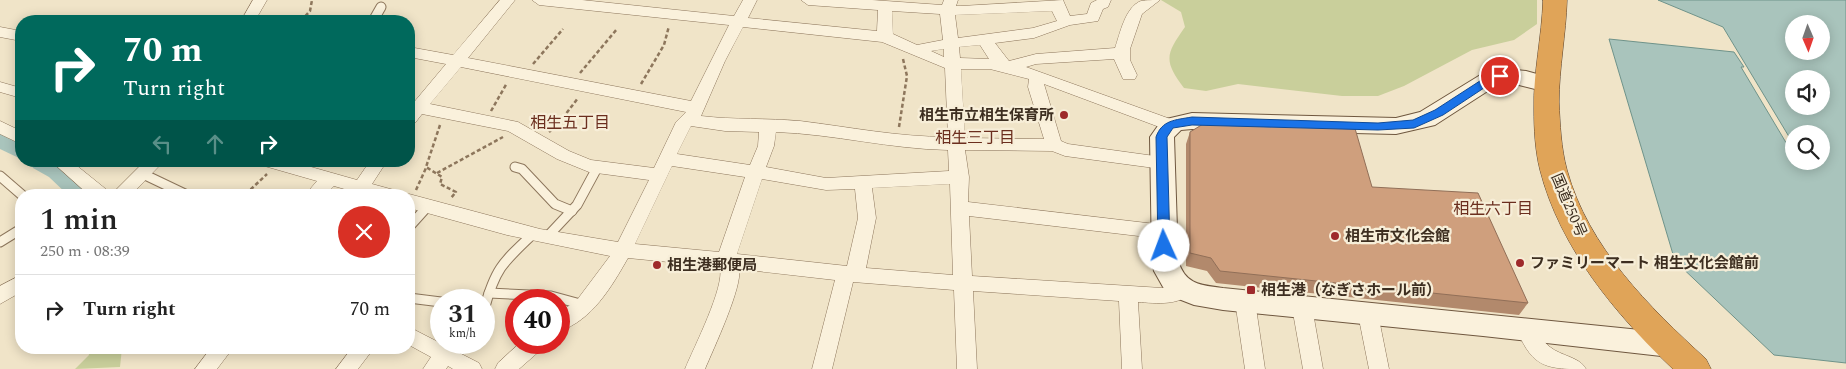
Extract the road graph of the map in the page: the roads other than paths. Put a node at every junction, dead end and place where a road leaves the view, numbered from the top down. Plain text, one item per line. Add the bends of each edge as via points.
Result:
1 (508, 0) edge
2 (539, 0) edge
3 (750, 0) edge
4 (808, 0) edge
5 (1104, 0) edge
6 (1154, 0) edge
7 (1555, 0) edge
8 (262, 1) edge
9 (1056, 3) edge
10 (949, 5) edge
11 (885, 6) junction
12 (381, 7) dead end
13 (252, 15) edge
14 (376, 15) edge
15 (739, 21) junction
16 (1065, 21) junction
17 (0, 32) edge
18 (15, 35) edge
19 (885, 36) junction
20 (985, 39) junction
21 (951, 43) junction
22 (917, 51) junction
23 (415, 53) edge
24 (1121, 53) junction
25 (456, 61) junction
26 (953, 64) junction
27 (1004, 66) junction
28 (1129, 75) dead end
29 (1038, 76) junction
30 (1547, 84) junction
31 (0, 87) edge
32 (15, 91) edge
33 (415, 108) edge
34 (415, 111) edge
35 (693, 114) junction
36 (1170, 125) junction
37 (768, 126) junction
38 (0, 127) edge
39 (15, 135) edge
40 (957, 144) junction
41 (1054, 145) junction
42 (666, 160) junction
43 (1162, 163) junction
44 (66, 167) edge
45 (150, 167) edge
46 (286, 167) edge
47 (375, 167) edge
48 (515, 167) dead end
49 (597, 168) junction
50 (756, 172) junction
51 (143, 174) junction
52 (658, 175) junction
53 (0, 176) edge
54 (960, 177) junction
55 (330, 179) junction
56 (863, 183) junction
57 (361, 187) junction
58 (15, 189) edge
59 (94, 189) edge
60 (127, 189) edge
61 (174, 189) edge
62 (320, 189) edge
63 (368, 189) edge
64 (415, 200) edge
65 (961, 208) junction
66 (434, 209) junction
67 (572, 211) junction
68 (415, 223) edge
69 (1164, 232) junction
70 (15, 233) edge
71 (540, 236) junction
72 (0, 242) edge
73 (622, 249) junction
74 (729, 262) junction
75 (851, 274) junction
76 (962, 283) junction
77 (15, 287) edge
78 (490, 289) edge
79 (1183, 289) junction
80 (1128, 294) junction
81 (0, 296) edge
82 (415, 299) edge
83 (430, 301) edge
84 (495, 301) edge
85 (1245, 302) junction
86 (585, 305) junction
87 (1302, 307) junction
88 (1368, 314) junction
89 (570, 315) edge
90 (1527, 330) junction
91 (415, 338) edge
92 (1670, 345) junction
93 (218, 354) edge
94 (359, 354) edge
95 (522, 354) edge
96 (445, 356) edge
97 (1544, 362) edge
98 (205, 369) edge
99 (346, 369) edge
100 (472, 369) edge
101 (505, 369) edge
102 (695, 369) edge
103 (822, 369) edge
104 (968, 369) edge
105 (1132, 369) edge
106 (1255, 369) edge
107 (1313, 369) edge
108 (1379, 369) edge
109 (1576, 369) edge
110 (1695, 369) edge

1 - 25 street
2 - 15 street
3 - 15 street
4 - 11 street
5 - 16 street via 1103,4 1096,6 1093,18
6 - 24 street via 1135,14
7 - 30 highway, 国道250号
8 - 13 street
9 - 10 street via 1010,10
9 - 16 street
10 - 11 street
10 - 21 street
11 - 19 street
12 - 14 lane
15 - 19 street
15 - 35 street
16 - 20 street via 1045,30
17 - 18 street
19 - 22 street
20 - 21 street
20 - 27 street
21 - 22 street
21 - 26 street
22 - 26 street
23 - 25 street
24 - 27 street via 1036,58
24 - 28 street
25 - 33 street
25 - 35 street via 634,96
26 - 27 street
26 - 40 street
27 - 29 street
29 - 36 street
29 - 41 street via 1036,87
30 - 36 street via 1526,78 1495,78 1427,119 1396,126 1192,121
30 - 92 highway, 国道250号 via 1550,152 1560,193 1572,219 1612,280
31 - 32 street
34 - 49 street via 444,111 517,129 564,155
35 - 37 street via 725,125
35 - 42 street via 684,122
36 - 43 street via 1162,137
37 - 40 street via 897,141
37 - 50 street via 766,146
38 - 39 street
40 - 41 street
40 - 54 street
41 - 43 street via 1065,150
42 - 50 street
42 - 52 street
43 - 69 street
44 - 59 street
45 - 51 street
46 - 55 street
47 - 57 street
48 - 67 lane via 522,170 555,204
49 - 52 street
49 - 67 lane
50 - 56 street via 826,184
50 - 74 street via 727,257
51 - 60 street
51 - 61 lane
52 - 73 street via 637,224
53 - 58 lane
54 - 56 street
54 - 65 street
55 - 57 street
55 - 62 street
56 - 75 street via 867,218
57 - 63 street
64 - 66 street
65 - 69 street
65 - 76 street
66 - 68 lane
66 - 71 street
67 - 71 lane
69 - 79 street via 1168,274
70 - 72 lane
71 - 73 street
71 - 78 lane via 505,260
73 - 74 street
73 - 86 street
74 - 75 street
74 - 102 street via 731,274 726,295
75 - 76 street
75 - 103 street
76 - 80 street
76 - 104 street
77 - 81 street
79 - 80 street via 1168,295
79 - 85 street via 1198,295
80 - 105 street
82 - 83 lane
84 - 86 lane via 551,296
85 - 87 street
85 - 106 street
86 - 89 street
87 - 88 street
87 - 107 street
88 - 90 street
88 - 108 street
90 - 92 street
90 - 97 street
91 - 96 street
92 - 110 highway, 国道250号
93 - 98 street
94 - 99 street
95 - 101 street
96 - 100 street
97 - 109 street

